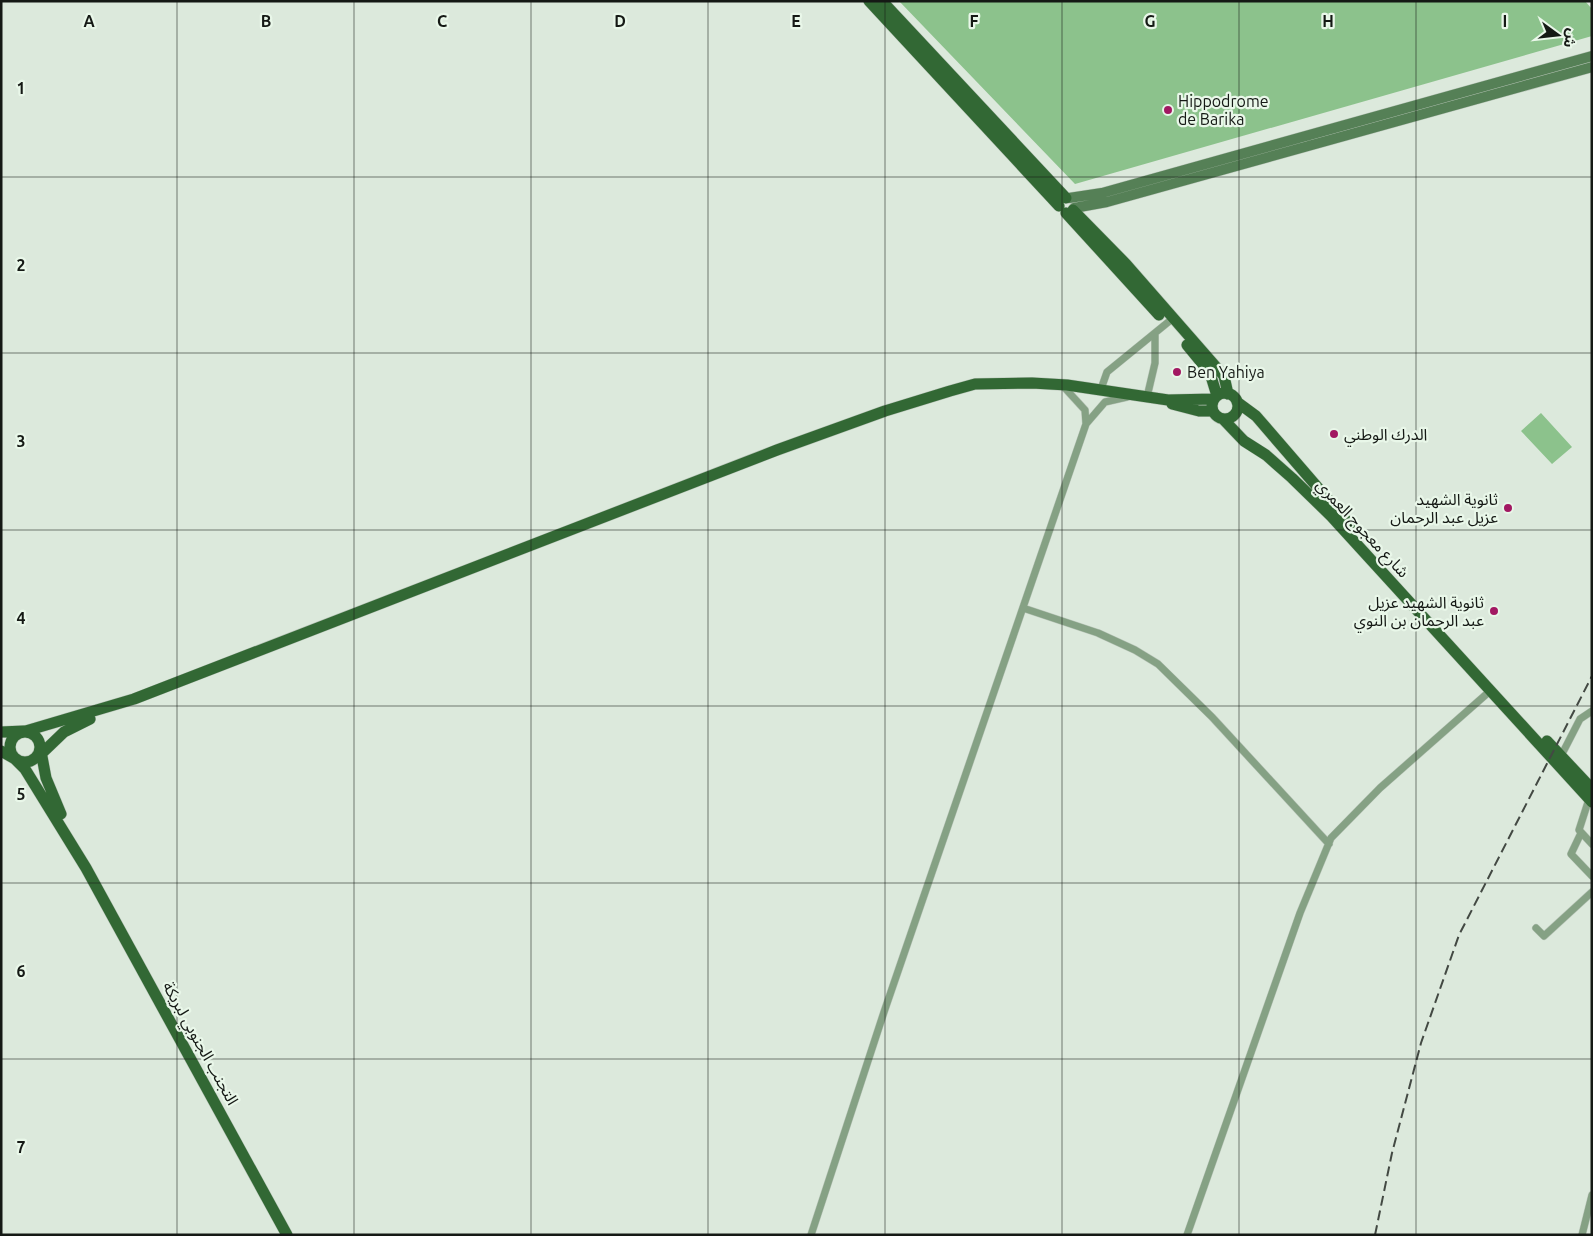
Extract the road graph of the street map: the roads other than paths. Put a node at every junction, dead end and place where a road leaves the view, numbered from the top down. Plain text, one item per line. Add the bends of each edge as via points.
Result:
1 (869, 1) edge
2 (882, 1) edge
3 (1592, 56) edge
4 (1592, 67) edge
5 (1068, 206) junction
6 (1169, 321) junction
7 (1155, 334) junction
8 (1061, 384) junction
9 (1101, 390) junction
10 (1132, 395) junction
11 (1147, 397) junction
12 (1224, 398) junction
13 (1213, 412) junction
14 (1223, 419) junction
15 (1086, 424) junction
16 (1024, 608) junction
17 (1490, 691) junction
18 (134, 699) junction
19 (1592, 711) edge
20 (1, 732) edge
21 (24, 732) junction
22 (1, 751) edge
23 (39, 753) junction
24 (1561, 756) junction
25 (15, 758) junction
26 (1590, 800) edge
27 (1592, 815) edge
28 (1582, 833) junction
29 (1329, 844) junction
30 (1592, 844) edge
31 (86, 868) junction
32 (1592, 876) edge
33 (1592, 892) edge
34 (1536, 928) dead end
35 (1592, 1195) edge
36 (287, 1235) edge
37 (811, 1235) edge
38 (1187, 1235) edge
39 (1582, 1235) edge

1 - 5 main road
2 - 5 main road
3 - 5 street via 1102,193
4 - 5 street via 1107,202
5 - 6 main road
6 - 7 street
6 - 12 main road via 1210,373
6 - 12 main road via 1224,376
7 - 9 street via 1107,372
7 - 11 street via 1155,362
8 - 9 main road
8 - 15 street via 1085,410
8 - 18 main road via 975,384 885,411
9 - 10 main road
10 - 11 main road
10 - 15 street via 1105,402
11 - 12 main road via 1168,400
11 - 13 main road
12 - 13 main road
12 - 14 main road via 1235,414
12 - 24 main road, شارع معجوج العمري via 1256,416 1303,473
13 - 14 main road, شارع معجوج العمري
14 - 17 main road, شارع معجوج العمري via 1331,516
15 - 16 street
16 - 29 street via 1098,633 1158,664 1212,717
16 - 37 street
17 - 26 main road, شارع معجوج العمري
17 - 29 street via 1380,788 1331,838
18 - 21 main road
18 - 23 main road via 64,732
19 - 24 street via 1580,719
20 - 21 main road
21 - 23 main road via 36,737
21 - 25 main road via 10,744
22 - 25 main road
23 - 25 main road via 25,762
23 - 31 main road, التجنب الجنوبي لبريكة via 50,790
24 - 26 main road, شارع معجوج العمري
25 - 31 main road, التجنب الجنوبي لبريكة via 33,780
26 - 27 street
26 - 28 street via 1579,830
28 - 30 street
28 - 32 street via 1572,854
29 - 38 street via 1296,922
31 - 36 main road, التجنب الجنوبي لبريكة
33 - 34 street via 1544,936
35 - 39 street

